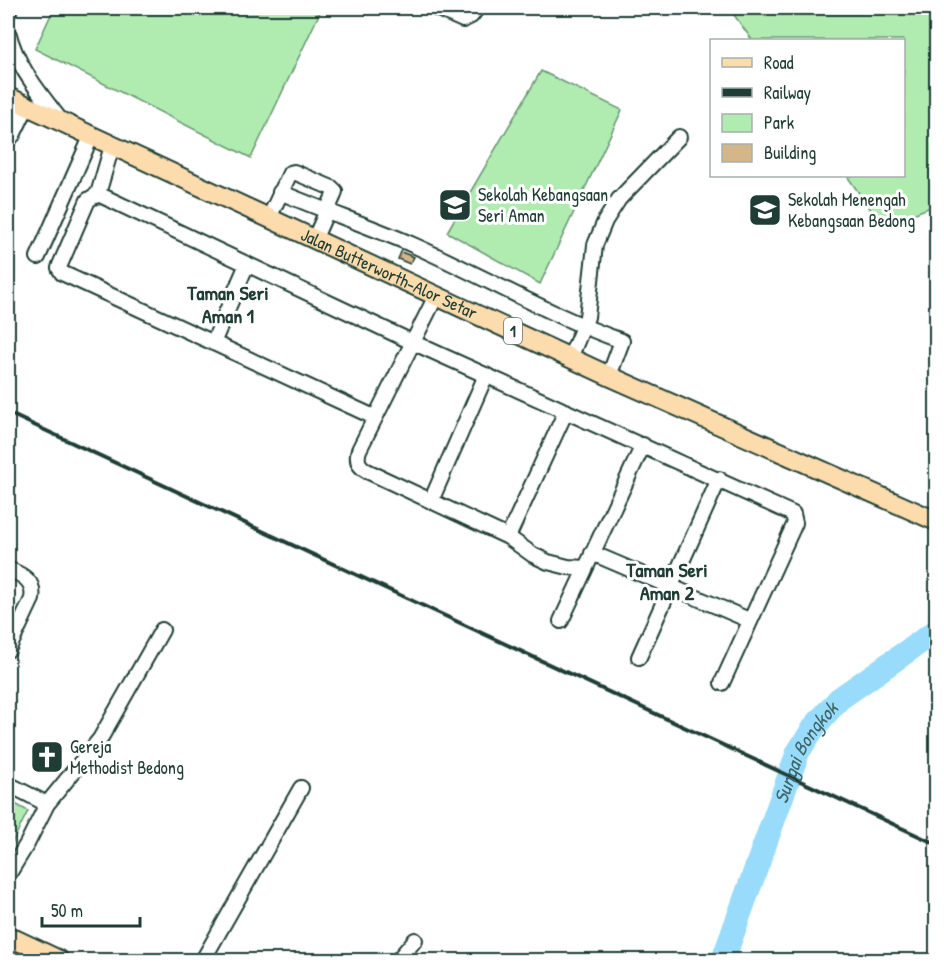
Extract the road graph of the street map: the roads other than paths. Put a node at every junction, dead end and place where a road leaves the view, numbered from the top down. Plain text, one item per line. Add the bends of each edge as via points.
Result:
1 (10, 8) edge
2 (436, 8) edge
3 (477, 8) edge
4 (8, 13) edge
5 (8, 31) edge
6 (8, 97) edge
7 (27, 106) junction
8 (62, 123) junction
9 (91, 137) junction
10 (679, 137) dead end
11 (8, 140) edge
12 (112, 146) junction
13 (280, 192) junction
14 (98, 194) junction
15 (326, 212) junction
16 (269, 219) junction
17 (314, 240) junction
18 (38, 257) dead end
19 (247, 264) junction
20 (436, 296) junction
21 (583, 327) junction
22 (412, 342) junction
23 (213, 343) junction
24 (570, 358) junction
25 (486, 375) junction
26 (609, 376) junction
27 (566, 411) junction
28 (374, 417) junction
29 (643, 445) junction
30 (719, 479) junction
31 (431, 501) junction
32 (936, 521) edge
33 (508, 537) junction
34 (592, 553) junction
35 (585, 568) junction
36 (8, 569) edge
37 (669, 587) junction
38 (749, 620) junction
39 (561, 621) dead end
40 (162, 630) dead end
41 (8, 650) edge
42 (639, 657) dead end
43 (722, 683) dead end
44 (8, 784) edge
45 (301, 788) dead end
46 (47, 804) junction
47 (8, 875) edge
48 (8, 936) edge
49 (59, 960) edge
50 (203, 960) edge

1 - 4 street
2 - 3 street via 463,20
5 - 8 street via 25,71
6 - 7 main road, Jalan Butterworth-Alor Setar / 1
7 - 8 main road, Jalan Butterworth-Alor Setar / 1
7 - 11 street
8 - 9 main road, Jalan Butterworth-Alor Setar / 1
9 - 12 main road, Jalan Butterworth-Alor Setar / 1
9 - 18 street
10 - 21 street via 619,200 605,221 595,245
12 - 14 street
12 - 16 main road, Jalan Butterworth-Alor Setar / 1
13 - 15 street
13 - 15 street via 288,175 294,172 332,188 335,191
13 - 16 street
14 - 19 street
14 - 23 street via 88,200 60,265 62,273
15 - 17 street
15 - 21 street via 411,244
16 - 17 main road, Jalan Butterworth-Alor Setar / 1
17 - 20 main road, Jalan Butterworth-Alor Setar / 1
19 - 22 street
19 - 23 street
20 - 22 street
20 - 24 main road, Jalan Butterworth-Alor Setar / 1
21 - 24 street
21 - 26 street via 622,341
22 - 25 street
22 - 28 street
23 - 28 street
24 - 26 main road, Jalan Butterworth-Alor Setar / 1
25 - 27 street
25 - 31 street
26 - 32 main road, Jalan Butterworth-Alor Setar / 1
27 - 29 street
27 - 33 street
28 - 31 street via 358,450 359,465
29 - 30 street
29 - 34 street
30 - 37 street
30 - 38 street via 787,510 795,518
31 - 33 street
33 - 35 street via 533,555 568,567
34 - 35 street
34 - 37 street
35 - 39 street
36 - 41 street via 28,579 33,592
37 - 38 street
37 - 42 street
38 - 43 street
40 - 46 street via 100,739
44 - 46 street
45 - 50 street
46 - 47 street
48 - 49 main road

